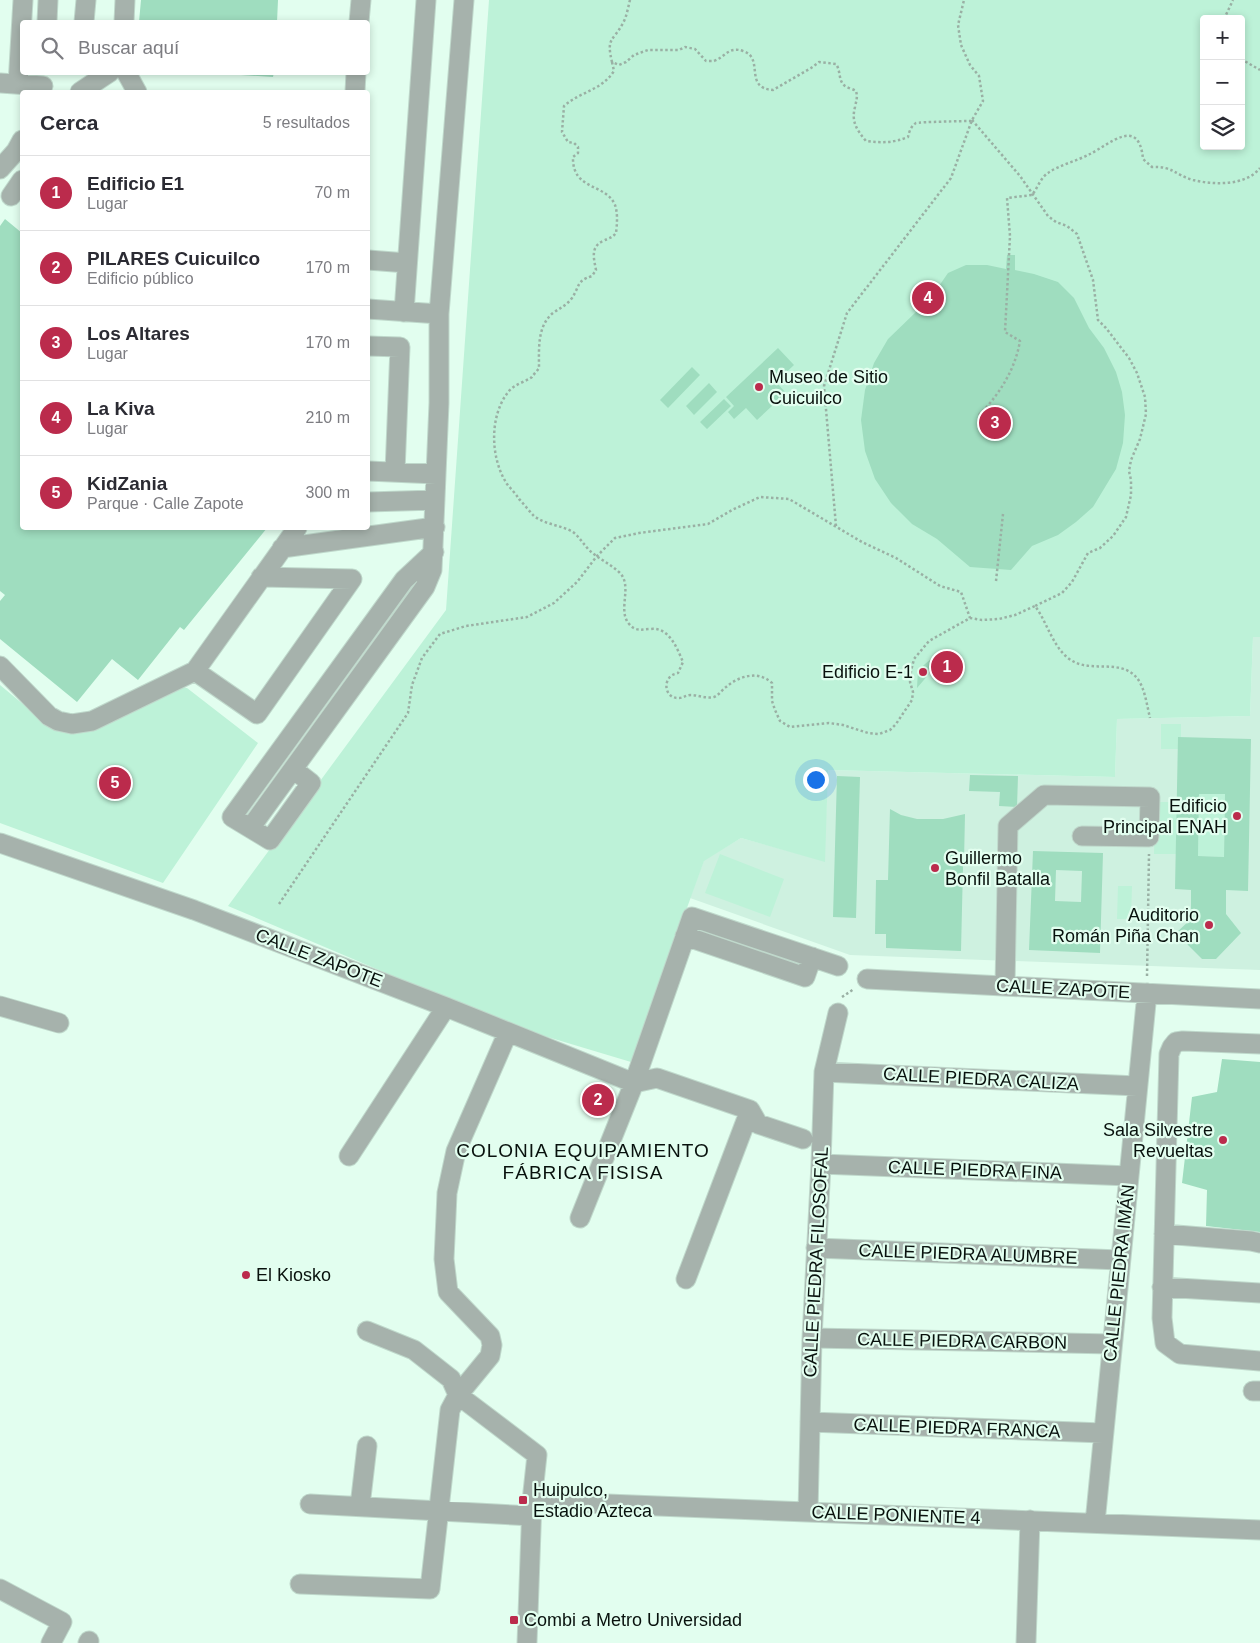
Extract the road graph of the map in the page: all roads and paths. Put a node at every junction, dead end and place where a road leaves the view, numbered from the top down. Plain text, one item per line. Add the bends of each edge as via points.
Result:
1 (23, 0) edge
2 (48, 0) edge
3 (86, 0) edge
4 (125, 0) edge
5 (361, 0) edge
6 (426, 0) edge
7 (464, 0) edge
8 (630, 0) edge
9 (964, 0) edge
10 (1233, 0) edge
11 (1226, 15) edge
12 (47, 20) edge
13 (84, 20) edge
14 (124, 20) edge
15 (359, 20) edge
16 (1243, 60) edge
17 (612, 62) junction
18 (1260, 70) edge
19 (81, 75) edge
20 (106, 75) edge
21 (128, 75) edge
22 (356, 75) edge
23 (9, 84) edge
24 (43, 84) edge
25 (80, 90) edge
26 (83, 90) edge
27 (136, 90) edge
28 (355, 90) edge
29 (972, 120) junction
30 (20, 144) edge
31 (1260, 168) edge
32 (0, 169) edge
33 (20, 183) edge
34 (1032, 195) junction
35 (11, 196) dead end
36 (370, 260) edge
37 (407, 263) junction
38 (370, 309) edge
39 (404, 312) junction
40 (439, 314) junction
41 (370, 346) edge
42 (980, 415) dead end
43 (370, 471) edge
44 (395, 472) junction
45 (436, 474) junction
46 (435, 500) junction
47 (370, 502) edge
48 (1003, 514) dead end
49 (836, 526) junction
50 (435, 527) junction
51 (296, 530) edge
52 (282, 548) junction
53 (434, 552) junction
54 (597, 556) junction
55 (261, 577) junction
56 (996, 581) dead end
57 (1035, 606) junction
58 (970, 618) junction
59 (0, 666) edge
60 (195, 670) junction
61 (1150, 718) dead end
62 (1082, 836) dead end
63 (0, 844) edge
64 (1149, 854) dead end
65 (280, 904) dead end
66 (838, 966) dead end
67 (867, 979) dead end
68 (1005, 986) junction
69 (1147, 993) junction
70 (1260, 999) edge
71 (0, 1006) edge
72 (446, 1007) junction
73 (838, 1013) dead end
74 (59, 1023) dead end
75 (508, 1032) junction
76 (1260, 1044) edge
77 (824, 1072) junction
78 (634, 1083) junction
79 (1138, 1086) junction
80 (750, 1110) junction
81 (803, 1139) dead end
82 (349, 1156) dead end
83 (822, 1164) junction
84 (1129, 1176) junction
85 (580, 1218) dead end
86 (1164, 1234) junction
87 (1260, 1243) edge
88 (816, 1248) junction
89 (1120, 1260) junction
90 (686, 1278) dead end
91 (1162, 1287) junction
92 (1260, 1293) edge
93 (368, 1331) dead end
94 (812, 1338) junction
95 (1112, 1344) junction
96 (1260, 1361) edge
97 (458, 1394) junction
98 (810, 1422) junction
99 (1103, 1433) junction
100 (367, 1446) dead end
101 (310, 1504) dead end
102 (360, 1506) junction
103 (532, 1508) junction
104 (438, 1510) junction
105 (808, 1512) junction
106 (1030, 1520) junction
107 (1094, 1523) junction
108 (1260, 1530) edge
109 (300, 1584) dead end
110 (0, 1589) edge
111 (51, 1643) edge
112 (527, 1643) edge
113 (1026, 1643) edge

1 - 23 street
2 - 12 street
3 - 13 street
4 - 14 street
5 - 15 street
6 - 37 street
7 - 40 street
8 - 17 path via 623,23 612,37 609,49
9 - 29 path via 958,25 961,45 979,76 984,100
10 - 11 path
16 - 18 path
17 - 29 path via 619,65 648,50 679,50 685,47 695,49 706,61 714,61 732,50 742,50 754,60 755,79 760,85 773,90 819,62 836,64 843,85 856,91 858,97 853,117 855,126 866,141 896,142 908,137 910,129 922,122
17 - 54 path via 614,72 599,88 574,98 564,106 562,132 568,142 578,147 573,157 577,174 586,184 610,197 616,206 616,233 596,246 593,257 596,270 592,276 579,283 567,304 544,324 539,368 510,390 501,405 495,424 494,447 507,483 533,515 573,532
19 - 25 street
20 - 26 street
21 - 27 street
22 - 28 street
23 - 24 street
29 - 34 path
29 - 49 path via 951,178 847,313 824,386
30 - 32 street
31 - 34 path via 1245,180 1193,180 1170,168 1152,167 1143,158 1137,139 1127,135 1046,174
33 - 35 street
34 - 42 path via 1007,198 1010,236 1005,332 1020,341 1019,351 996,398
34 - 57 path via 1048,216 1077,234 1093,280 1098,320 1137,373 1145,397 1146,414 1131,460 1131,495 1126,517 1113,536 1088,554 1062,594
36 - 37 street
37 - 39 street
38 - 39 street
39 - 40 street
40 - 45 street
41 - 44 street via 400,347
43 - 44 street
44 - 45 street
45 - 46 street
46 - 47 street
46 - 50 street
48 - 56 path
49 - 54 path via 789,499 760,497 708,524 616,538
49 - 58 path via 940,586 961,592
50 - 52 street
50 - 53 street
51 - 52 street
52 - 55 street
53 - 53 street via 404,580 232,817 251,827 425,587 432,570
54 - 58 path via 620,572 625,580 628,623 634,629 663,631 678,649 683,662 678,673 667,683 667,691 672,696 713,697 741,677 755,675 772,682 775,710 780,721 790,727 829,723 868,733 890,730 912,700 911,671 920,650 938,635
54 - 65 path via 577,582 554,603 526,617 466,626 440,634 422,658 412,685 408,713
55 - 60 street
55 - 60 street via 352,579 257,714
57 - 58 path via 999,619
57 - 61 path via 1067,658 1079,665 1095,668 1126,669 1138,678
59 - 60 street via 49,716 72,724 92,721
62 - 68 street via 1149,837 1150,797 1044,795 1008,826
63 - 72 street, CALLE ZAPOTE via 194,910
64 - 69 path
66 - 78 street via 812,957 804,977 685,936
67 - 68 street, CALLE ZAPOTE
68 - 69 street, CALLE ZAPOTE
69 - 70 street, CALLE ZAPOTE
69 - 79 street, CALLE PIEDRA IMÁN
71 - 74 street
72 - 75 street, CALLE ZAPOTE
72 - 82 street
73 - 77 street, CALLE PIEDRA FILOSOFAL
75 - 78 street, CALLE ZAPOTE
75 - 97 street via 456,1151 447,1192 444,1259 448,1292 490,1336 492,1346 490,1356
76 - 86 street via 1183,1041 1172,1047
77 - 79 street, CALLE PIEDRA CALIZA
77 - 83 street, CALLE PIEDRA FILOSOFAL
78 - 80 street via 656,1078
78 - 85 street
79 - 84 street, CALLE PIEDRA IMÁN
80 - 81 street via 758,1124
80 - 90 street
83 - 84 street, CALLE PIEDRA FINA
83 - 88 street, CALLE PIEDRA FILOSOFAL
84 - 89 street, CALLE PIEDRA IMÁN
86 - 87 street
86 - 91 street
88 - 89 street, CALLE PIEDRA ALUMBRE
88 - 94 street, CALLE PIEDRA FILOSOFAL
89 - 95 street, CALLE PIEDRA IMÁN
91 - 92 street
91 - 96 street via 1162,1335 1170,1348 1180,1354
93 - 97 street via 414,1350 451,1379
94 - 95 street, CALLE PIEDRA CARBON
94 - 98 street, CALLE PIEDRA FILOSOFAL
95 - 99 street, CALLE PIEDRA IMÁN
97 - 103 street via 537,1455
97 - 104 street via 450,1410
98 - 99 street, CALLE PIEDRA FRANCA
98 - 105 street, CALLE PIEDRA FILOSOFAL
99 - 107 street, CALLE PIEDRA IMÁN
100 - 102 street
101 - 102 street, CALLE PONIENTE 4
102 - 104 street, CALLE PONIENTE 4
103 - 104 street, CALLE PONIENTE 4
103 - 105 street, CALLE PONIENTE 4
103 - 112 street
104 - 109 street via 430,1589
105 - 106 street, CALLE PONIENTE 4
106 - 107 street, CALLE PONIENTE 4
106 - 113 street
107 - 108 street, CALLE PONIENTE 4
110 - 111 street via 62,1622

